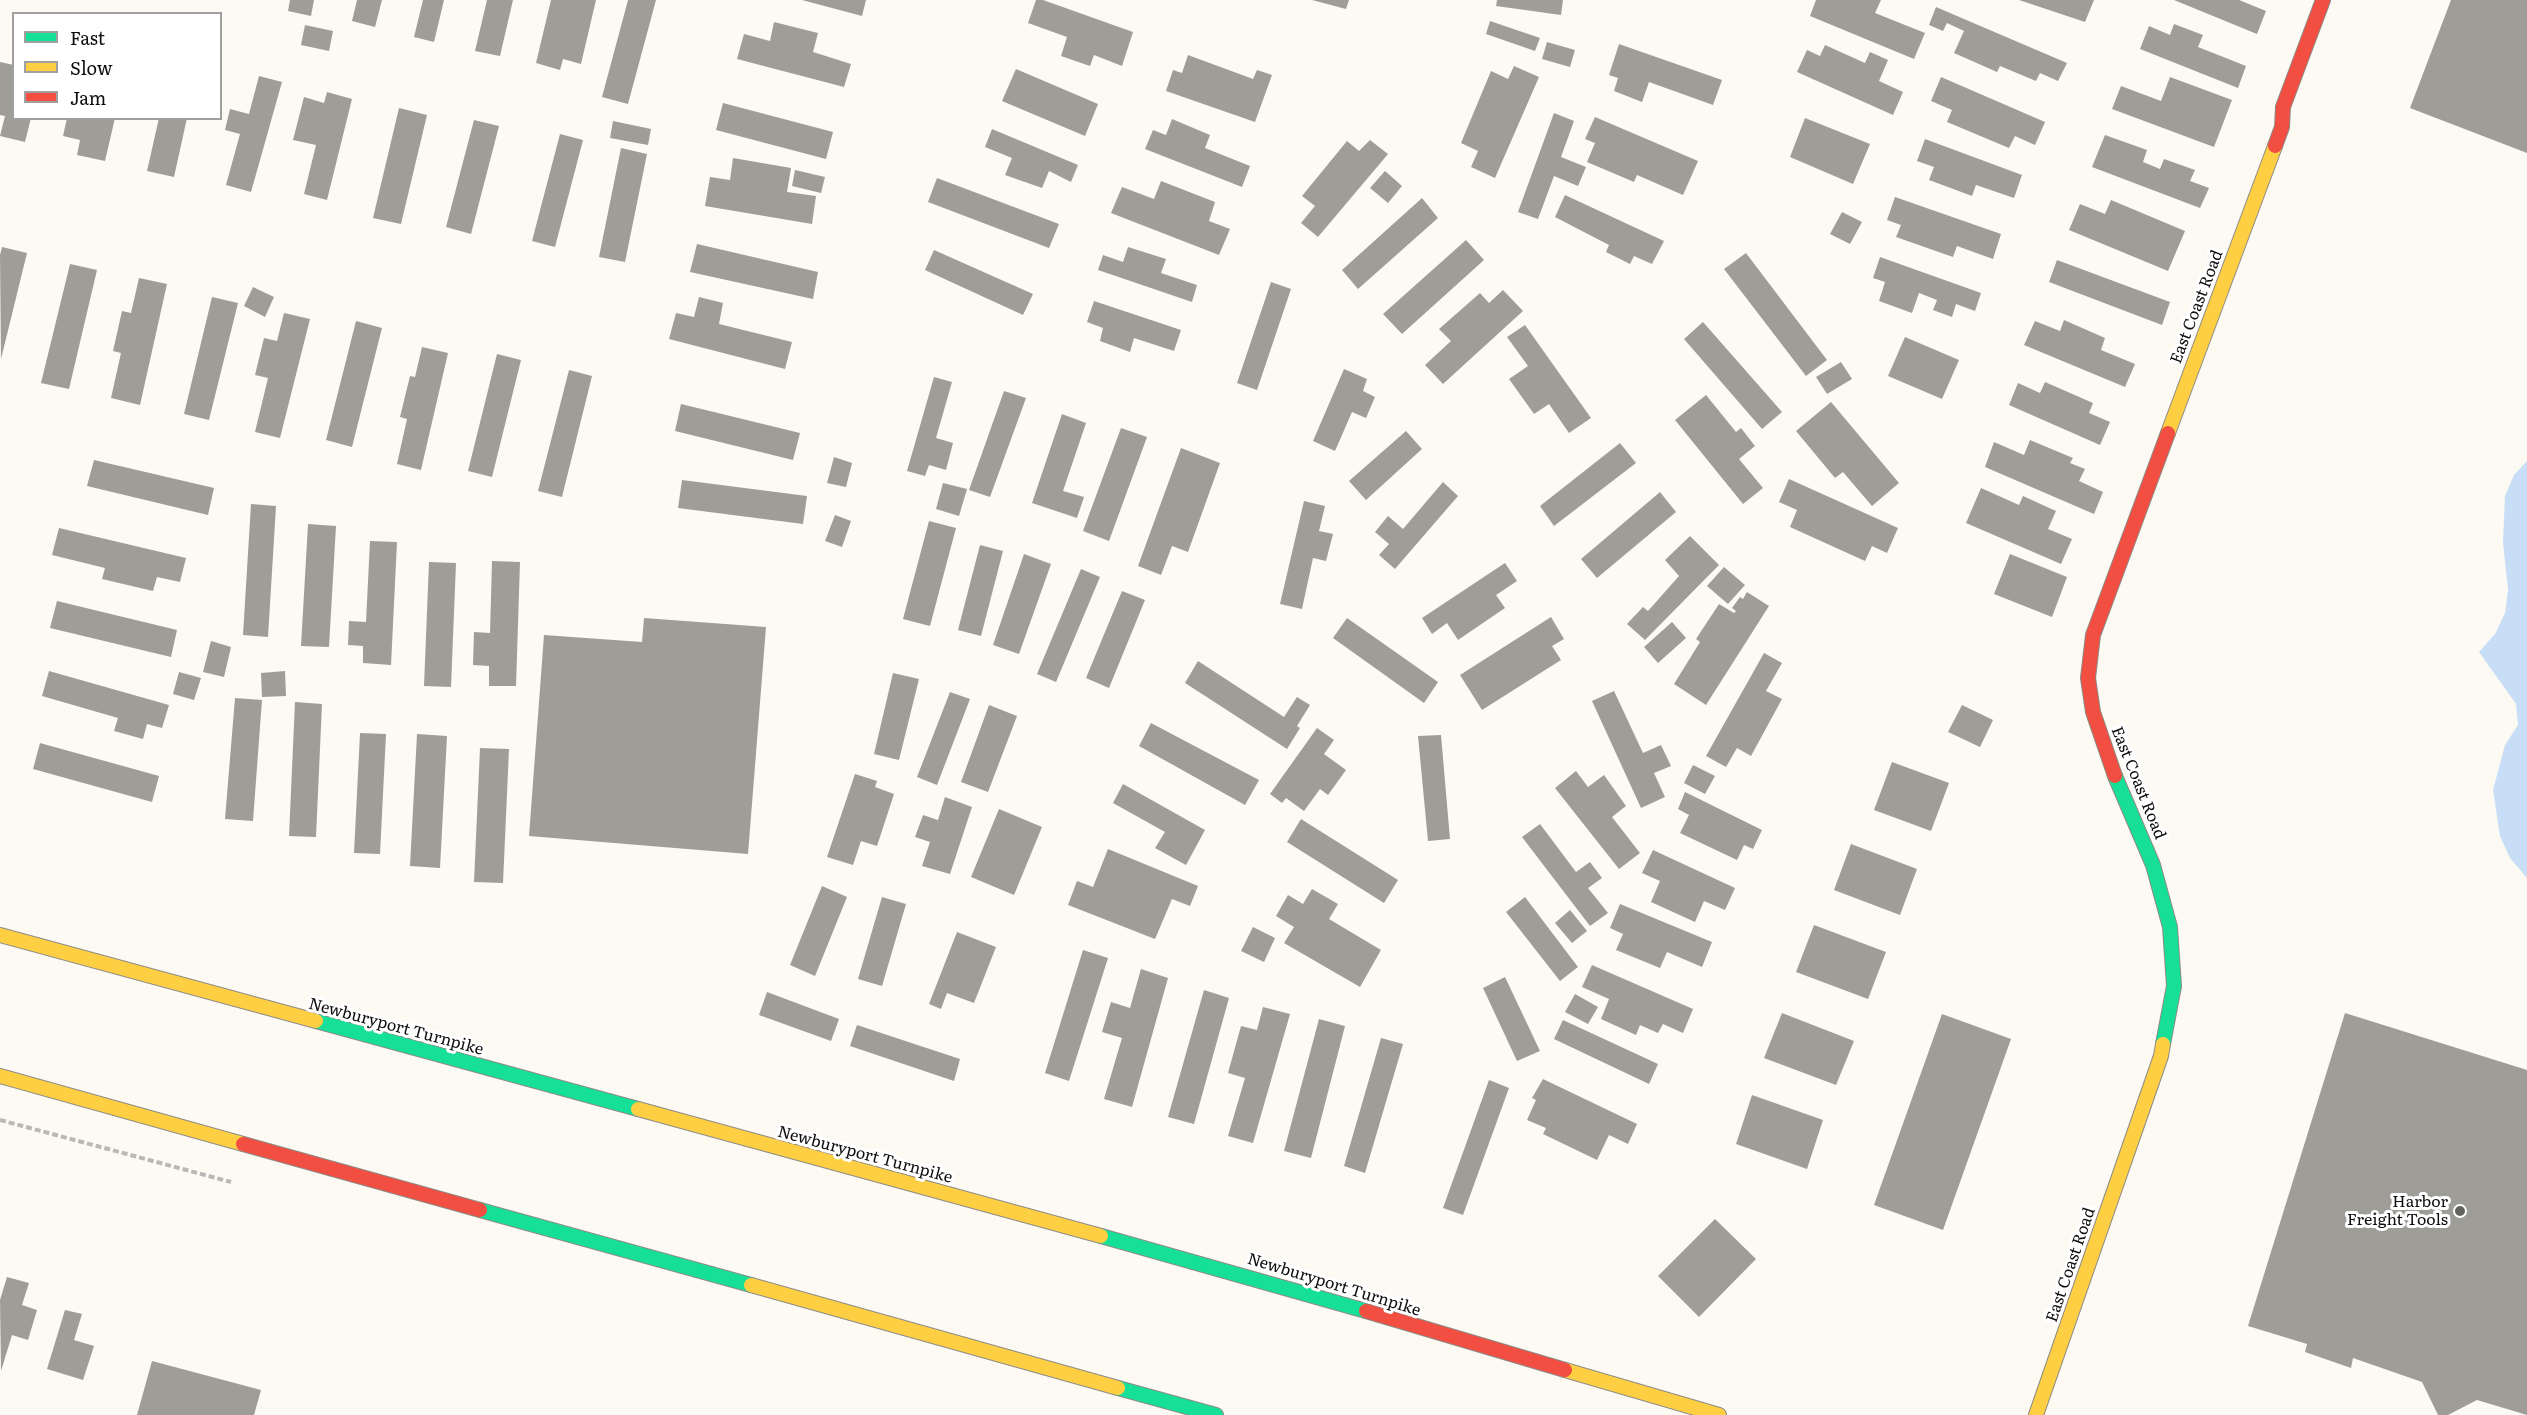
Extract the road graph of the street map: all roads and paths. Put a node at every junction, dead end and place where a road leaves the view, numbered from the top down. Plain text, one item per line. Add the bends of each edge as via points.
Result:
1 (2323, 0) edge
2 (0, 935) edge
3 (0, 1076) edge
4 (0, 1120) edge
5 (241, 1185) dead end
6 (1216, 1415) edge
7 (1719, 1415) edge
8 (2036, 1415) edge

1 - 8 main road, East Coast Road via 2283,107 2282,127 2093,635 2088,678 2093,712 2107,757 2153,865 2170,927 2174,986 2161,1056
2 - 7 main road, Newburyport Turnpike via 1251,1277
3 - 6 main road
4 - 5 path

